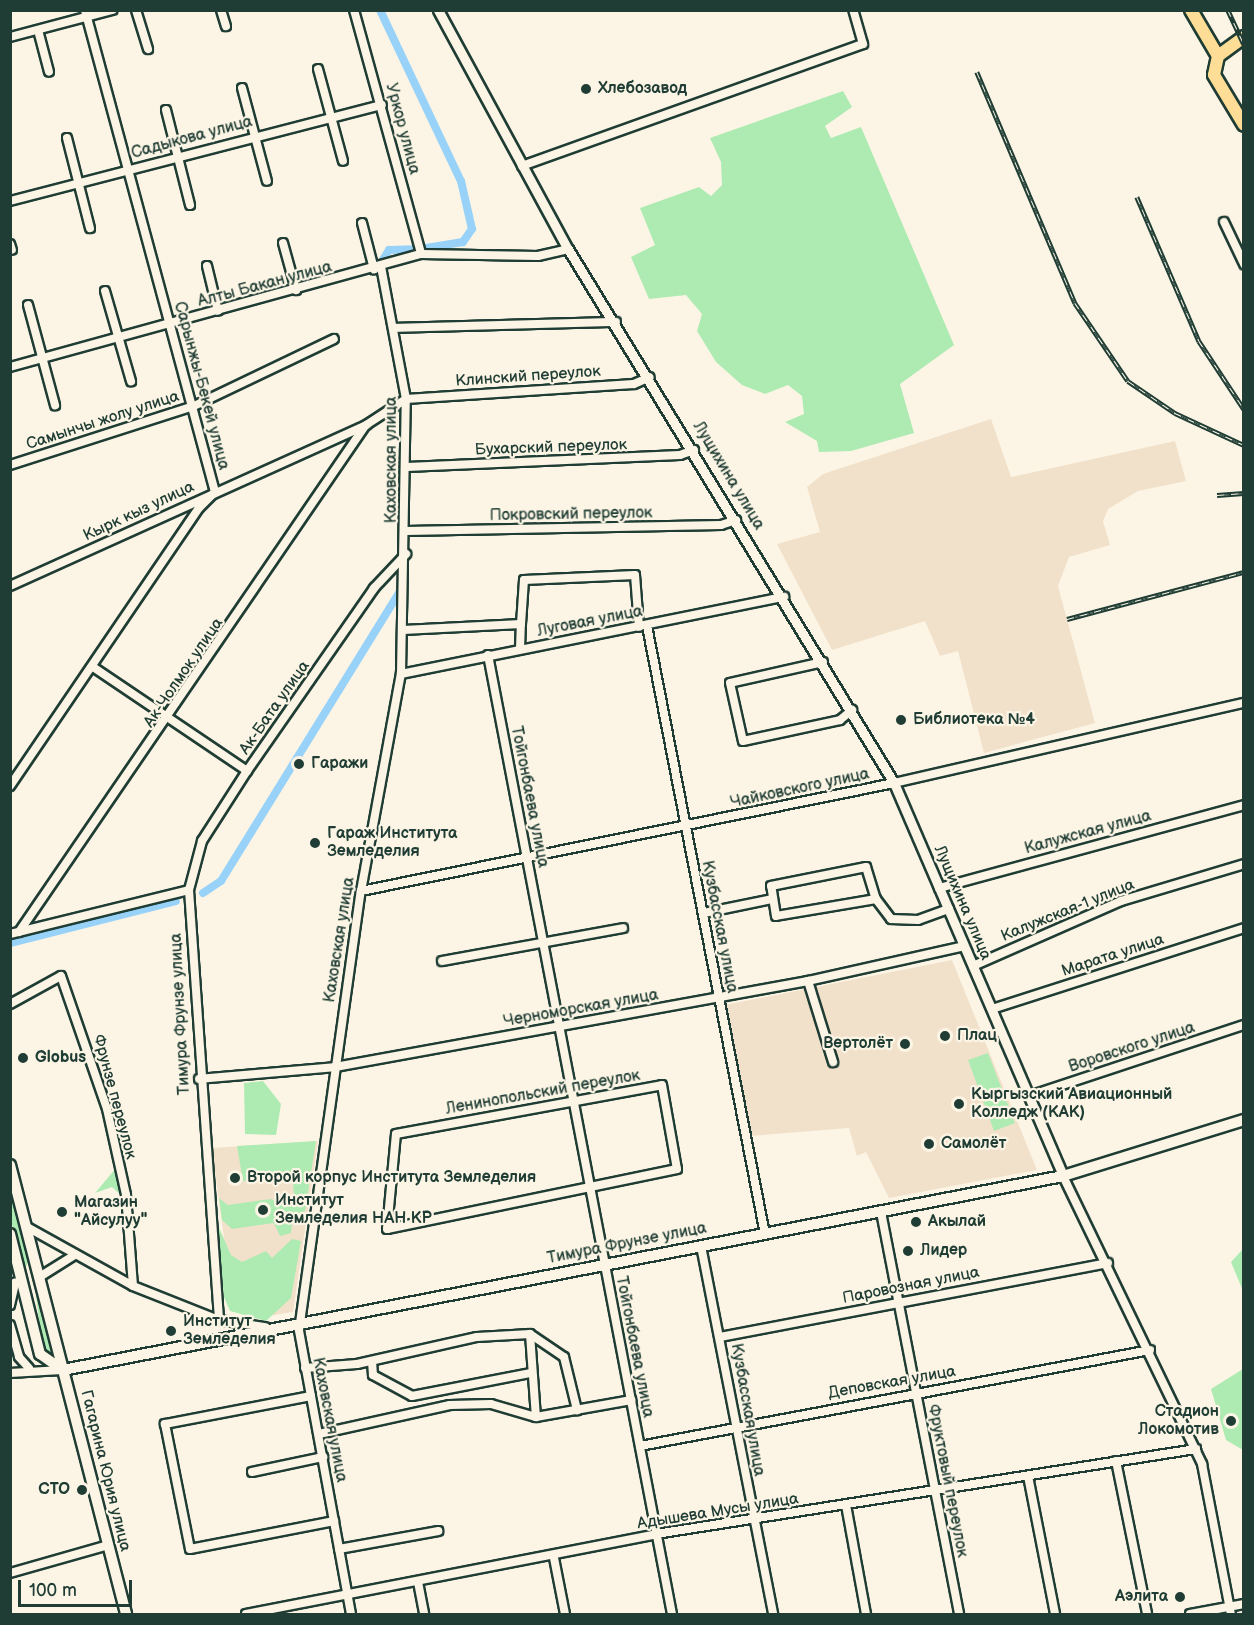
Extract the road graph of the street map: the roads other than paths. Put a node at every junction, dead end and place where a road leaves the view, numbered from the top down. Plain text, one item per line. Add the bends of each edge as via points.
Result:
1 (112, 10) edge
2 (136, 10) edge
3 (221, 10) edge
4 (354, 10) edge
5 (438, 10) edge
6 (854, 10) edge
7 (1191, 10) edge
8 (86, 14) edge
9 (226, 26) dead end
10 (38, 30) junction
11 (10, 37) edge
12 (1240, 38) edge
13 (148, 49) dead end
14 (1218, 56) junction
15 (318, 69) dead end
16 (50, 72) dead end
17 (242, 88) dead end
18 (382, 105) junction
19 (166, 110) dead end
20 (332, 115) junction
21 (1244, 125) edge
22 (254, 135) junction
23 (67, 138) dead end
24 (176, 156) junction
25 (343, 161) dead end
26 (522, 166) junction
27 (129, 169) junction
28 (267, 181) dead end
29 (78, 183) junction
30 (10, 201) edge
31 (190, 205) dead end
32 (1224, 222) dead end
33 (362, 223) dead end
34 (90, 228) dead end
35 (283, 243) dead end
36 (568, 249) junction
37 (421, 254) junction
38 (1244, 264) edge
39 (207, 266) dead end
40 (378, 268) junction
41 (296, 290) junction
42 (105, 291) dead end
43 (28, 305) dead end
44 (218, 311) junction
45 (616, 322) junction
46 (171, 324) junction
47 (395, 328) junction
48 (117, 338) junction
49 (334, 339) dead end
50 (40, 359) junction
51 (10, 367) edge
52 (650, 377) junction
53 (131, 381) dead end
54 (406, 399) junction
55 (55, 405) dead end
56 (194, 406) junction
57 (366, 425) junction
58 (694, 450) junction
59 (10, 465) edge
60 (407, 467) junction
61 (215, 492) junction
62 (736, 520) junction
63 (406, 531) junction
64 (406, 554) junction
65 (10, 586) edge
66 (784, 597) junction
67 (521, 624) junction
68 (643, 626) junction
69 (403, 630) junction
70 (520, 649) junction
71 (488, 655) junction
72 (824, 662) junction
73 (93, 667) junction
74 (401, 674) junction
75 (1244, 703) edge
76 (852, 711) junction
77 (170, 719) junction
78 (247, 771) junction
79 (894, 783) junction
80 (10, 786) edge
81 (1244, 805) edge
82 (687, 826) junction
83 (528, 859) junction
84 (1244, 864) edge
85 (939, 888) junction
86 (189, 890) junction
87 (361, 891) junction
88 (772, 899) junction
89 (876, 899) junction
90 (949, 909) junction
91 (704, 913) junction
92 (623, 928) dead end
93 (1244, 928) edge
94 (15, 933) edge
95 (544, 944) junction
96 (964, 946) junction
97 (442, 961) dead end
98 (973, 966) junction
99 (808, 981) junction
100 (718, 997) junction
101 (10, 1004) edge
102 (992, 1009) junction
103 (1244, 1025) edge
104 (560, 1027) junction
105 (833, 1062) dead end
106 (335, 1067) junction
107 (199, 1079) junction
108 (1029, 1096) junction
109 (574, 1100) junction
110 (1244, 1120) edge
111 (10, 1164) edge
112 (1064, 1176) junction
113 (590, 1187) junction
114 (881, 1212) junction
115 (27, 1227) junction
116 (10, 1234) edge
117 (765, 1234) junction
118 (701, 1246) junction
119 (73, 1256) junction
120 (1108, 1263) junction
121 (604, 1264) junction
122 (41, 1276) junction
123 (22, 1282) junction
124 (133, 1286) junction
125 (898, 1302) junction
126 (10, 1305) edge
127 (219, 1320) junction
128 (300, 1321) junction
129 (10, 1325) edge
130 (265, 1327) junction
131 (530, 1334) junction
132 (720, 1337) junction
133 (1150, 1350) junction
134 (372, 1361) junction
135 (29, 1368) junction
136 (305, 1368) junction
137 (63, 1370) junction
138 (10, 1373) edge
139 (530, 1373) junction
140 (916, 1392) junction
141 (311, 1396) junction
142 (631, 1400) junction
143 (577, 1410) junction
144 (536, 1418) junction
145 (737, 1425) junction
146 (319, 1434) junction
147 (640, 1446) junction
148 (1196, 1449) junction
149 (323, 1457) junction
150 (1116, 1461) junction
151 (252, 1472) dead end
152 (1028, 1476) junction
153 (934, 1492) junction
154 (846, 1505) junction
155 (754, 1520) junction
156 (334, 1521) junction
157 (438, 1531) dead end
158 (656, 1534) junction
159 (108, 1545) junction
160 (339, 1549) junction
161 (554, 1558) junction
162 (10, 1572) edge
163 (418, 1582) junction
164 (347, 1594) junction
165 (1244, 1604) edge
166 (1230, 1611) edge
167 (126, 1614) edge
168 (246, 1614) edge
169 (351, 1614) edge
170 (424, 1614) edge
171 (565, 1614) edge
172 (672, 1614) edge
173 (773, 1614) edge
174 (866, 1614) edge
175 (959, 1614) edge
176 (1055, 1614) edge
177 (1147, 1614) edge
178 (1190, 1614) edge

1 - 8 street
2 - 13 street
3 - 9 street
4 - 18 street, Уркор улица
5 - 26 street, Лущихина улица
6 - 26 street via 863,44
7 - 14 main road
8 - 10 street
8 - 27 street, Сарынжы-Бекей улица
10 - 11 street
10 - 16 street
12 - 14 main road
14 - 21 main road via 1214,75 1218,88
15 - 20 street
17 - 22 street
18 - 20 street, Садыкова улица
18 - 37 street, Уркор улица
19 - 24 street
20 - 22 street, Садыкова улица
20 - 25 street
22 - 24 street, Садыкова улица
22 - 28 street
23 - 29 street
24 - 27 street, Садыкова улица
24 - 31 street
26 - 36 street, Лущихина улица
27 - 29 street, Садыкова улица
27 - 46 street, Сарынжы-Бекей улица
29 - 30 street, Садыкова улица
29 - 34 street
32 - 38 street
33 - 40 street, Каховская улица
35 - 41 street
36 - 37 street via 538,256
36 - 45 street, Лущихина улица
37 - 40 street, Алты Бакан улица
39 - 44 street
40 - 41 street, Алты Бакан улица
40 - 47 street, Каховская улица
41 - 44 street, Алты Бакан улица
42 - 48 street
43 - 50 street
44 - 46 street, Алты Бакан улица
45 - 47 street
45 - 52 street, Лущихина улица
46 - 48 street, Алты Бакан улица
46 - 56 street, Сарынжы-Бекей улица
47 - 54 street, Каховская улица
48 - 50 street, Алты Бакан улица
48 - 53 street
49 - 56 street, Самынчы жолу улица
50 - 51 street, Алты Бакан улица
50 - 55 street
52 - 54 street, Клинский переулок via 634,384
52 - 58 street, Лущихина улица
54 - 57 street, Кырк кыз улица
54 - 60 street, Каховская улица
56 - 59 street, Самынчы жолу улица
56 - 61 street, Сарынжы-Бекей улица
57 - 61 street, Кырк кыз улица
57 - 77 street, Ак-Чолмок улица
58 - 60 street, Бухарский переулок via 680,455
58 - 62 street, Лущихина улица
60 - 63 street, Каховская улица
61 - 65 street, Кырк кыз улица
61 - 73 street, Сарынжы-Бекей улица via 199,508
62 - 63 street, Покровский переулок via 721,525
62 - 66 street, Лущихина улица
63 - 64 street, Каховская улица
64 - 69 street, Каховская улица
64 - 78 street, Ак-Бата улица via 374,588
66 - 68 street, Луговая улица
66 - 72 street, Лущихина улица
67 - 68 street, Кузбасская улица via 524,580 635,575
67 - 69 street
67 - 70 street
68 - 70 street, Луговая улица
68 - 82 street, Кузбасская улица
69 - 74 street, Каховская улица
70 - 71 street, Луговая улица
71 - 74 street, Луговая улица
71 - 83 street, Тойгонбаева улица
72 - 76 street, Лущихина улица
72 - 76 street via 730,683 743,741 840,720
73 - 77 street
73 - 80 street, Сарынжы-Бекей улица
74 - 87 street, Каховская улица
75 - 79 street, Чайковского улица
76 - 79 street, Лущихина улица
77 - 78 street
77 - 94 street, Ак-Чолмок улица
78 - 86 street, Ак-Бата улица via 202,841
79 - 82 street, Чайковского улица
79 - 85 street, Лущихина улица
81 - 85 street, Калужская улица
82 - 83 street, Чайковского улица
82 - 91 street, Кузбасская улица
83 - 87 street, Чайковского улица
83 - 95 street, Тойгонбаева улица
84 - 98 street, Калужская-1 улица via 1121,901
85 - 90 street, Лущихина улица
86 - 94 street
86 - 107 street, Тимура Фрунзе улица
87 - 106 street, Каховская улица
88 - 89 street via 776,916
88 - 89 street via 771,886 867,867
88 - 91 street
89 - 90 street via 896,921
90 - 96 street, Лущихина улица
91 - 100 street, Кузбасская улица
92 - 95 street
93 - 102 street, Марата улица
95 - 97 street
95 - 104 street, Тойгонбаева улица
96 - 98 street, Лущихина улица
96 - 99 street, Черноморская улица
98 - 102 street, Лущихина улица
99 - 100 street, Черноморская улица
99 - 105 street
100 - 104 street, Черноморская улица
100 - 117 street, Кузбасская улица
101 - 124 street, Фрунзе переулок via 61,976 107,1109 126,1195
102 - 108 street, Лущихина улица
103 - 108 street, Воровского улица
104 - 106 street, Черноморская улица
104 - 109 street, Тойгонбаева улица
106 - 107 street, Черноморская улица
106 - 128 street, Каховская улица
107 - 127 street, Тимура Фрунзе улица
108 - 112 street, Лущихина улица
109 - 113 street, Тойгонбаева улица
109 - 113 street, Ленинопольский переулок via 662,1085 677,1169
109 - 113 street, Ленинопольский переулок via 396,1134 387,1229
110 - 112 main road, Тимура Фрунзе улица
111 - 115 main road, Гагарина Юрия улица
112 - 114 main road, Тимура Фрунзе улица
112 - 120 street, Лущихина улица
113 - 121 street, Тойгонбаева улица
114 - 117 main road, Тимура Фрунзе улица
114 - 125 street, Фруктовый переулок
115 - 119 street
115 - 122 main road, Гагарина Юрия улица
116 - 123 main road
117 - 118 main road, Тимура Фрунзе улица
118 - 121 main road, Тимура Фрунзе улица
118 - 132 street, Кузбасская улица
119 - 122 street
119 - 124 street
120 - 125 street, Паровозная улица
120 - 133 street, Лущихина улица
121 - 128 main road, Тимура Фрунзе улица
121 - 142 street, Тойгонбаева улица
122 - 123 main road
122 - 137 main road, Гагарина Юрия улица
123 - 126 street via 15,1283
123 - 137 main road via 40,1354
124 - 127 street
125 - 132 street, Паровозная улица
125 - 140 street, Фруктовый переулок
127 - 130 street
128 - 130 main road, Тимура Фрунзе улица
128 - 136 street, Каховская улица
129 - 135 street via 19,1357
130 - 137 main road, Тимура Фрунзе улица
131 - 134 street via 477,1337
131 - 139 street
131 - 143 street via 564,1357
132 - 145 street, Кузбасская улица
133 - 140 street, Деповская улица
133 - 148 street, Лущихина улица
134 - 136 street
134 - 139 street via 373,1375 412,1396
135 - 137 street, Тимура Фрунзе улица
135 - 138 street, Тимура Фрунзе улица
136 - 141 street, Каховская улица
137 - 159 main road, Гагарина Юрия улица
139 - 144 street
140 - 145 street, Деповская улица
140 - 153 street, Фруктовый переулок
141 - 146 street, Каховская улица
141 - 156 street via 165,1424 190,1548
142 - 143 street
142 - 147 street, Тойгонбаева улица
143 - 144 street
144 - 146 street via 490,1404 450,1405
145 - 147 street, Деповская улица
145 - 155 street, Кузбасская улица
146 - 149 street, Каховская улица
147 - 158 street, Тойгонбаева улица
148 - 150 street, Адышева Мусы улица
148 - 166 street, Лущихина улица
149 - 151 street
149 - 156 street, Каховская улица
150 - 152 street, Адышева Мусы улица
150 - 177 street
152 - 153 street, Адышева Мусы улица
152 - 176 street
153 - 154 street, Адышева Мусы улица
153 - 175 street, Фруктовый переулок
154 - 155 street, Адышева Мусы улица
154 - 174 street
155 - 158 street, Адышева Мусы улица
155 - 173 street, Кузбасская улица
156 - 160 street, Каховская улица
157 - 160 street
158 - 161 street, Адышева Мусы улица
158 - 172 street, Тойгонбаева улица
159 - 162 street
159 - 167 main road, Гагарина Юрия улица
160 - 164 street, Каховская улица
161 - 163 street, Адышева Мусы улица
161 - 171 street
163 - 164 street, Адышева Мусы улица
163 - 170 street
164 - 168 street, Адышева Мусы улица
164 - 169 street, Каховская улица
165 - 166 street
166 - 178 street

